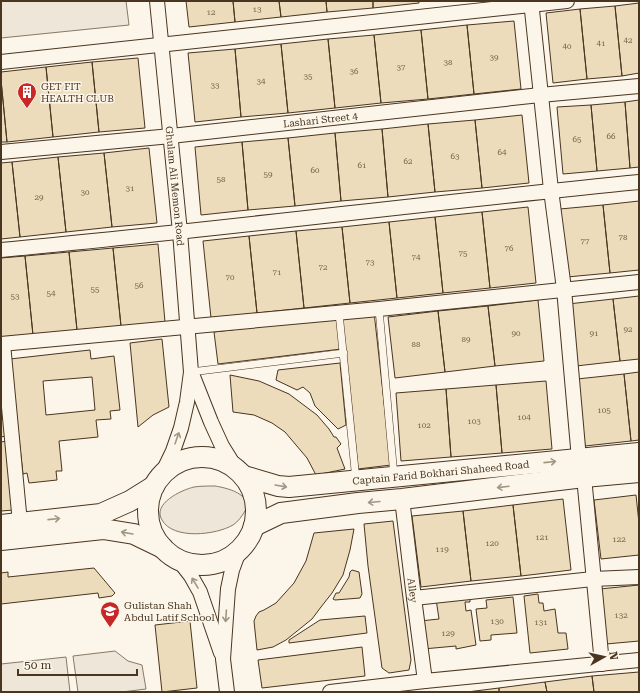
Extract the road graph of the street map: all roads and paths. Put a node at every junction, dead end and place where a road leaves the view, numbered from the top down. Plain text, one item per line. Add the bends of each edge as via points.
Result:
1 (157, 1) edge
2 (567, 1) edge
3 (531, 3) edge
4 (162, 45) junction
5 (1, 62) edge
6 (639, 86) edge
7 (540, 95) junction
8 (171, 136) junction
9 (1, 152) edge
10 (639, 182) edge
11 (551, 190) junction
12 (180, 232) junction
13 (1, 250) edge
14 (639, 282) edge
15 (564, 289) junction
16 (378, 309) junction
17 (340, 313) junction
18 (187, 326) junction
19 (2, 344) edge
20 (344, 353) junction
21 (192, 372) junction
22 (639, 453) edge
23 (581, 468) junction
24 (239, 472) junction
25 (639, 472) edge
26 (394, 477) junction
27 (158, 480) junction
28 (356, 481) junction
29 (402, 499) junction
30 (11, 524) edge
31 (254, 526) junction
32 (1, 540) edge
33 (238, 551) junction
34 (170, 553) junction
35 (639, 577) edge
36 (593, 580) junction
37 (414, 598) junction
38 (224, 659) junction
39 (639, 660) edge
40 (602, 664) junction
41 (425, 681) junction
42 (227, 692) edge
43 (330, 692) edge

1 - 4 street, Ghulam Ali Memon Road
2 - 3 street
3 - 4 street
3 - 7 street
4 - 5 street
4 - 8 street, Ghulam Ali Memon Road
6 - 7 street, Lashari Street 4
7 - 8 street, Lashari Street 4
7 - 11 street
8 - 9 street, Lashari Street 4
8 - 12 street, Ghulam Ali Memon Road
10 - 11 street
11 - 12 street
11 - 15 street
12 - 13 street
12 - 18 street, Ghulam Ali Memon Road
14 - 15 street
15 - 16 street
15 - 23 street
16 - 17 street
16 - 26 lane
17 - 18 street
17 - 20 lane
18 - 19 street
18 - 21 street, Ghulam Ali Memon Road
19 - 30 street
20 - 21 lane
20 - 28 lane
21 - 24 street via 222,446
27 -> 21 street via 181,428
22 - 23 street, Captain Farid Bokhari Shaheed Road
23 - 25 street, Captain Farid Bokhari Shaheed Road
26 -> 23 street, Captain Farid Bokhari Shaheed Road
23 -> 29 street, Captain Farid Bokhari Shaheed Road
23 - 36 street
24 - 27 street via 224,461 199,456 173,465
24 -> 28 street, Captain Farid Bokhari Shaheed Road via 278,486 289,487
24 - 31 street via 253,491 256,508
26 - 28 street, Captain Farid Bokhari Shaheed Road
30 -> 27 street via 101,514 130,502
27 - 34 street via 149,502 149,518 154,534
29 -> 31 street, Captain Farid Bokhari Shaheed Road via 281,513
29 - 37 street, Alley
31 - 33 street via 245,544
34 -> 32 street via 134,534 103,529
33 - 34 street via 212,564 194,564
33 -> 38 street via 228,589
38 -> 34 street via 200,592
35 - 36 street
36 - 37 street
36 - 40 street
37 - 41 street, Alley
38 - 42 street
39 - 40 street
40 - 41 street
41 - 43 street

